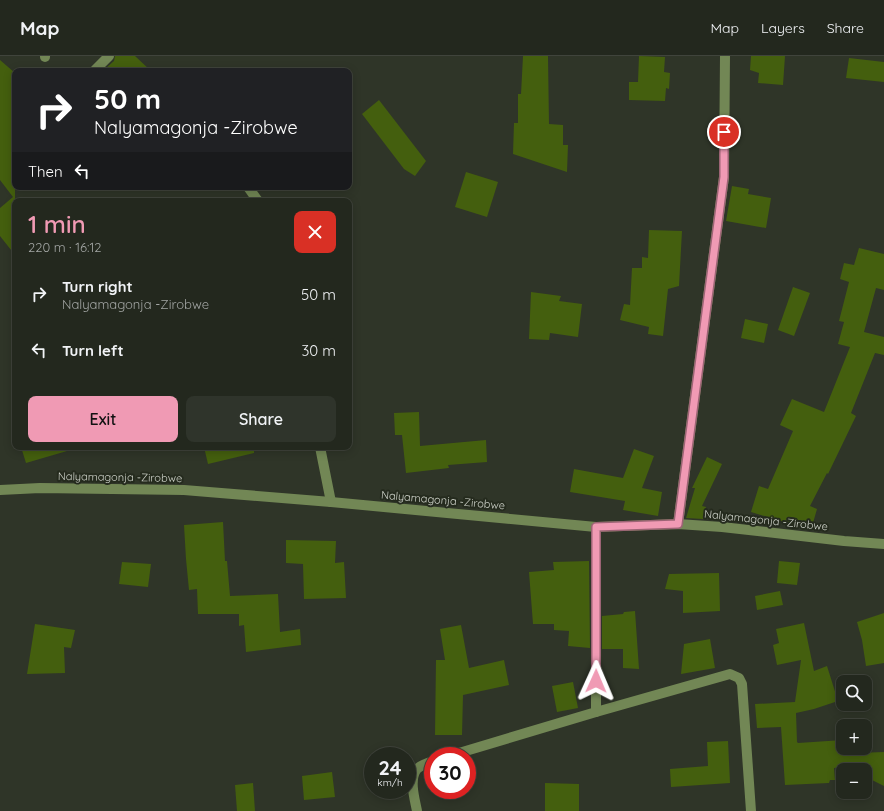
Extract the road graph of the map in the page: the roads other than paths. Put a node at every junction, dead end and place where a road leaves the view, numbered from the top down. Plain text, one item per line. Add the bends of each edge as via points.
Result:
1 (109, 56) edge
2 (725, 56) edge
3 (97, 68) edge
4 (321, 450) edge
5 (0, 490) edge
6 (331, 502) junction
7 (678, 524) junction
8 (596, 527) junction
9 (884, 544) edge
10 (596, 712) junction
11 (476, 748) edge
12 (424, 764) edge
13 (417, 811) edge
14 (751, 811) edge

1 - 3 street
2 - 7 street via 724,177
4 - 6 street
5 - 6 street, Nalyamagonja -Zirobwe via 184,490
6 - 8 street, Nalyamagonja -Zirobwe
7 - 8 street, Nalyamagonja -Zirobwe
7 - 9 street, Nalyamagonja -Zirobwe via 722,526
8 - 10 street
10 - 11 street
10 - 14 street via 730,674 739,678 742,684
12 - 13 street via 416,770 412,789

